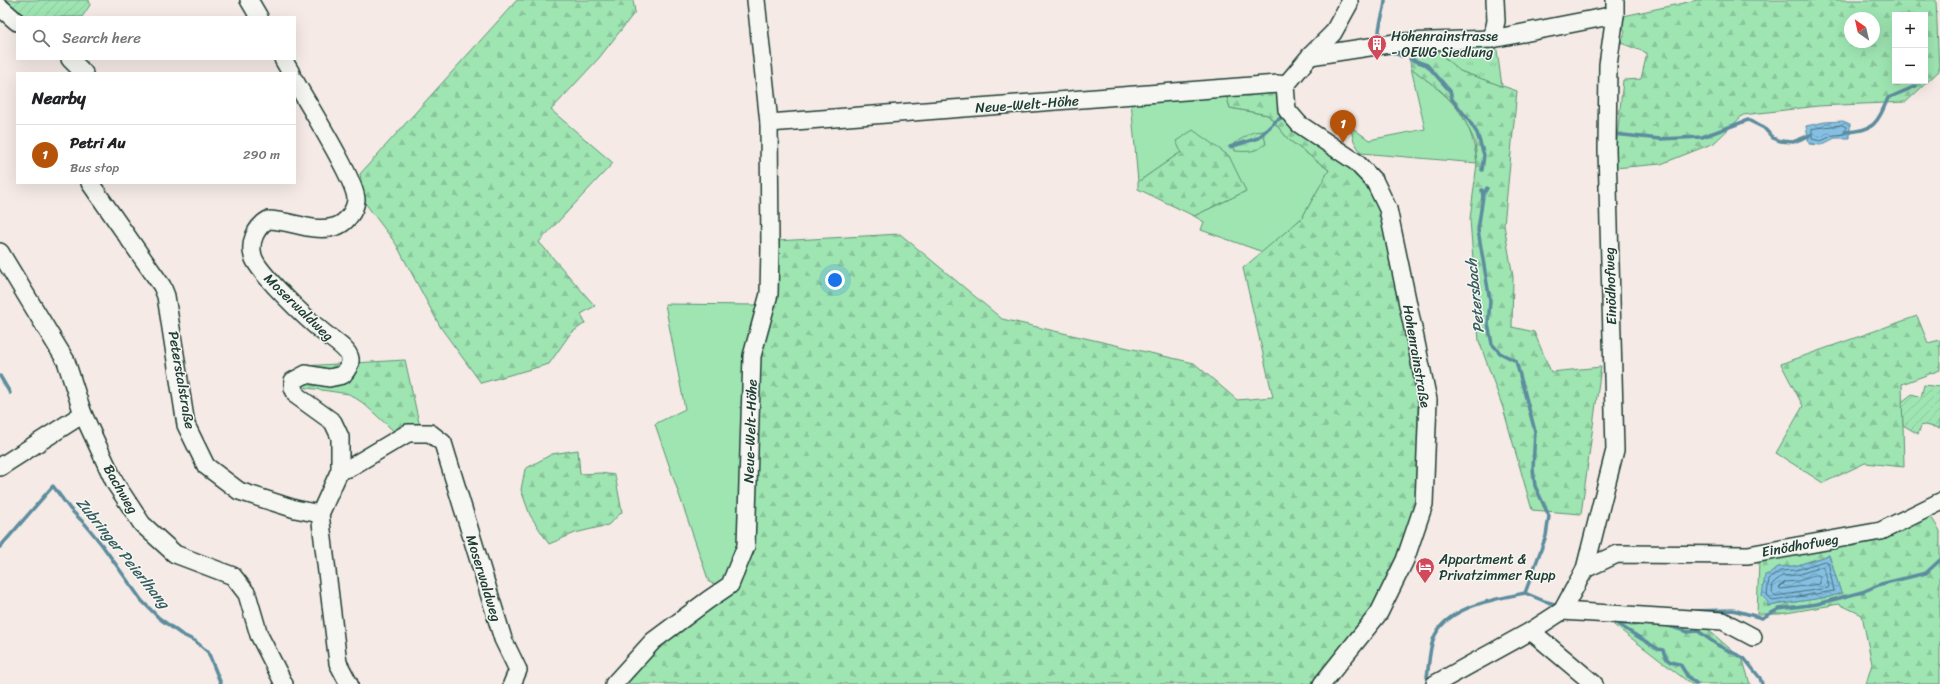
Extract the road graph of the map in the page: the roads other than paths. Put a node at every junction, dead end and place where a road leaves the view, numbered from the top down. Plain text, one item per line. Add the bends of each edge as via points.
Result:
1 (249, 0) edge
2 (756, 0) edge
3 (1349, 0) edge
4 (1495, 0) edge
5 (1615, 8) edge
6 (258, 16) edge
7 (1492, 39) junction
8 (1310, 56) junction
9 (71, 60) edge
10 (284, 60) edge
11 (83, 72) edge
12 (290, 72) edge
13 (296, 83) edge
14 (1285, 86) junction
15 (768, 123) junction
16 (91, 184) edge
17 (0, 252) edge
18 (84, 414) junction
19 (0, 467) edge
20 (340, 470) junction
21 (1940, 502) edge
22 (320, 514) junction
23 (1585, 570) junction
24 (1562, 611) junction
25 (1531, 631) junction
26 (1753, 637) dead end
27 (284, 684) edge
28 (349, 684) edge
29 (512, 684) edge
30 (614, 684) edge
31 (1322, 684) edge
32 (1437, 684) edge
33 (1594, 684) edge

1 - 6 street
2 - 15 street, Neue-Welt-Höhe
3 - 8 street via 1333,33
4 - 7 street via 1496,21
5 - 7 street
5 - 23 street, Einödhofweg via 1608,65 1607,149 1615,450
7 - 8 street via 1402,42
8 - 14 street
9 - 11 street
10 - 12 street
13 - 20 street, Moserwaldweg via 349,176 356,199 352,214 336,227 300,226 268,220 254,235 253,256 256,263 292,304 343,349 350,359 343,375 329,378 306,374 293,381 297,396 333,422 337,429 340,437
14 - 15 street, Neue-Welt-Höhe via 1278,84
14 - 31 street, Hohenrainstraße via 1287,110 1299,124 1356,162 1375,182 1388,209 1428,400 1424,504 1405,560 1379,613
15 - 30 street, Neue-Welt-Höhe via 769,294 752,356 746,546 730,586 653,641
16 - 22 street, Peterstalstraße via 162,286 166,296 186,425 206,466 239,491 295,509
17 - 18 street, Bachweg via 66,361
18 - 19 street
18 - 27 street, Bachweg via 115,483 142,524 175,554 233,576 247,594 259,635
20 - 22 street, Moserwaldweg
20 - 29 street, Moserwaldweg via 349,468 408,433 430,433 443,443 503,639 518,670
21 - 23 street, Einödhofweg via 1881,531 1748,555 1617,554
22 - 28 street via 338,663
23 - 24 street, Einödhofweg
24 - 25 street, Einödhofweg
24 - 26 street via 1723,621
25 - 32 street, Einödhofweg
25 - 33 street

